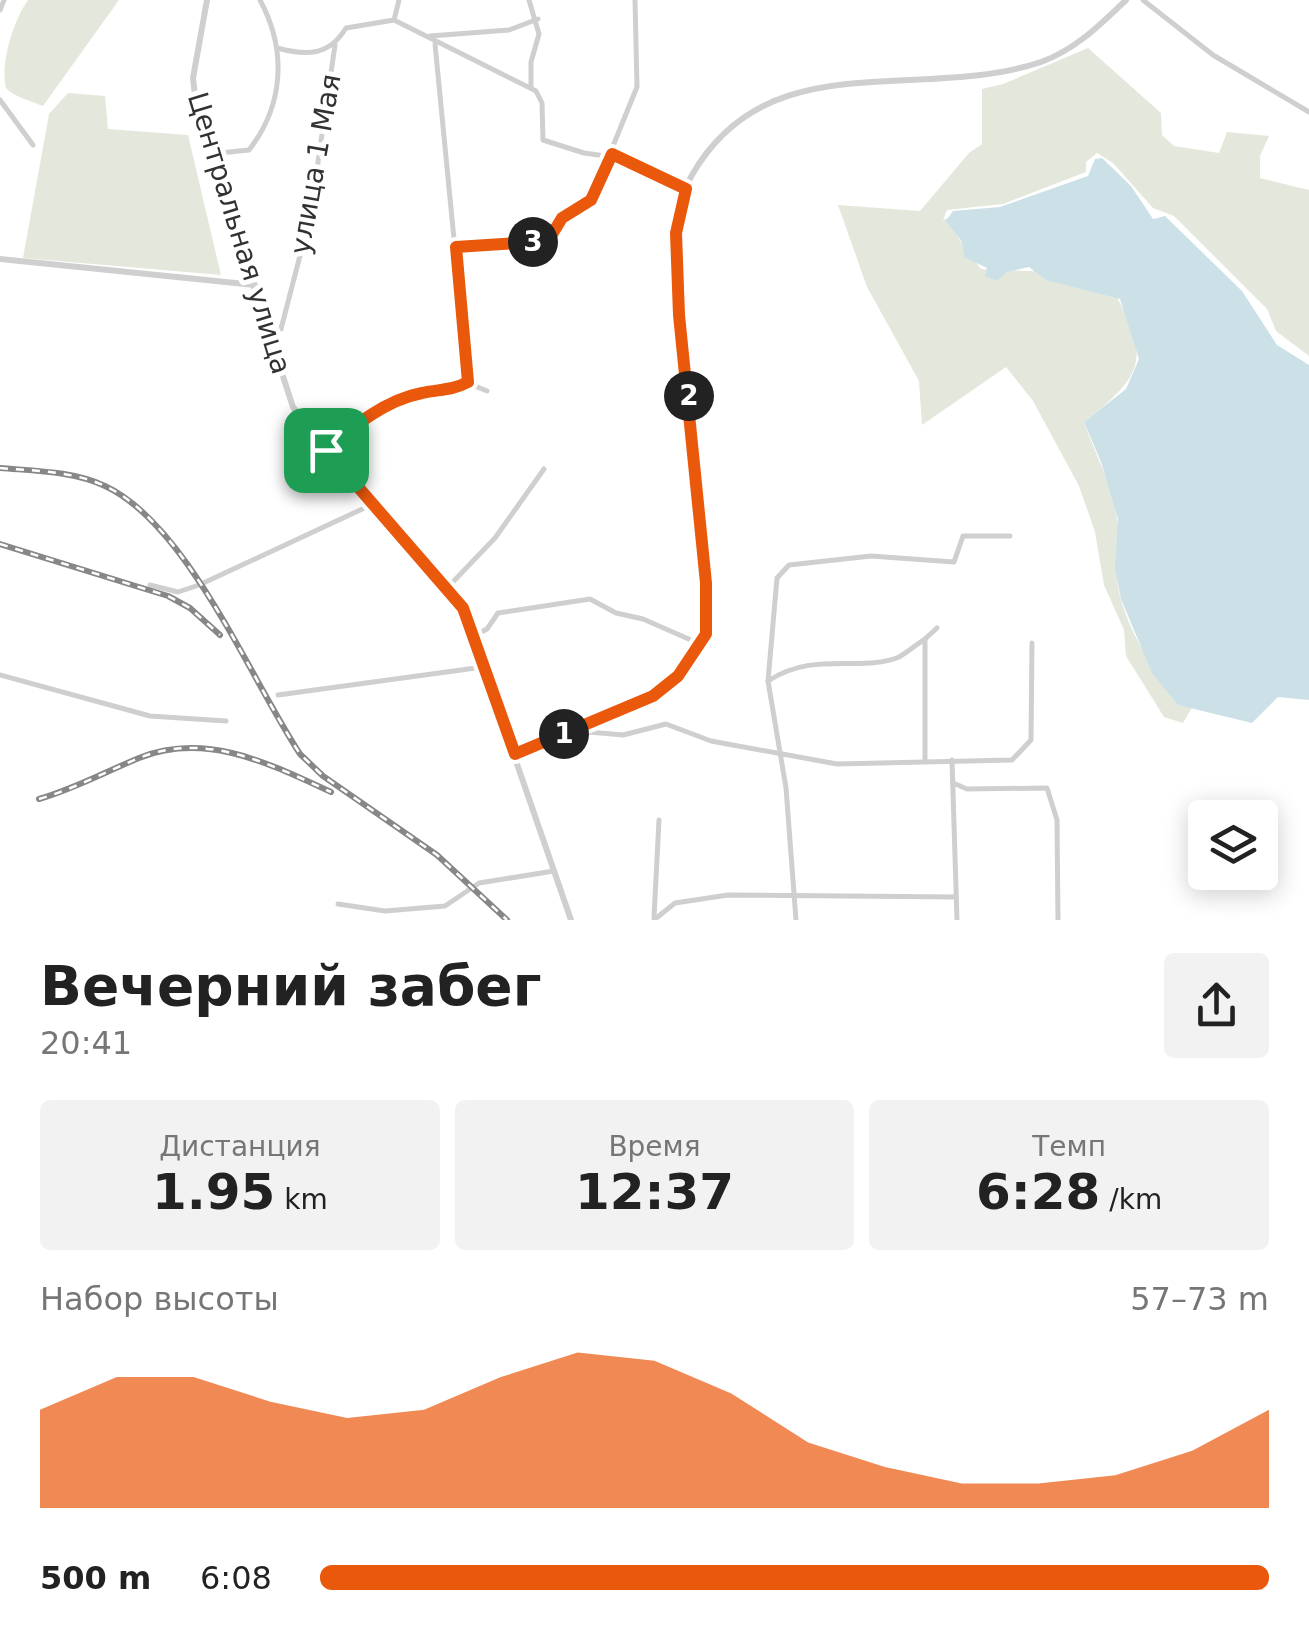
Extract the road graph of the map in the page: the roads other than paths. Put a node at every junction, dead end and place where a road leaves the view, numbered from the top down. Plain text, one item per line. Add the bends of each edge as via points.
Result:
1 (4, 0) edge
2 (208, 0) edge
3 (260, 0) edge
4 (399, 0) edge
5 (529, 0) edge
6 (636, 0) edge
7 (1126, 0) edge
8 (1143, 0) edge
9 (0, 10) edge
10 (538, 19) junction
11 (394, 20) junction
12 (430, 36) junction
13 (435, 44) junction
14 (335, 45) junction
15 (277, 48) junction
16 (531, 87) junction
17 (0, 100) edge
18 (1309, 112) edge
19 (33, 145) dead end
20 (210, 154) junction
21 (612, 154) junction
22 (686, 189) junction
23 (456, 247) junction
24 (0, 261) edge
25 (255, 285) junction
26 (271, 336) junction
27 (468, 382) junction
28 (487, 391) dead end
29 (326, 450) junction
30 (544, 468) dead end
31 (373, 504) junction
32 (1010, 536) dead end
33 (150, 585) dead end
34 (448, 587) junction
35 (937, 628) dead end
36 (476, 635) junction
37 (925, 638) junction
38 (1032, 643) dead end
39 (700, 644) junction
40 (485, 667) junction
41 (0, 674) edge
42 (768, 681) junction
43 (278, 695) dead end
44 (226, 721) dead end
45 (574, 730) junction
46 (779, 753) junction
47 (515, 754) junction
48 (925, 760) junction
49 (952, 760) junction
50 (953, 783) junction
51 (659, 820) dead end
52 (554, 872) junction
53 (954, 897) junction
54 (795, 899) junction
55 (338, 904) dead end
56 (570, 920) edge
57 (654, 920) edge
58 (796, 920) edge
59 (957, 920) edge
60 (1058, 920) edge

1 - 9 street
2 - 20 street, Центральная улица via 193,78
3 - 15 street via 276,30
4 - 11 street
5 - 10 street
6 - 21 street via 637,87
7 - 22 street via 1082,41 1044,61 986,76 826,84 776,98 729,128
8 - 18 street via 1212,56
10 - 12 street via 509,30
10 - 16 street
11 - 12 street
11 - 14 street via 346,28
12 - 13 street
13 - 16 street
13 - 23 street
14 - 15 street via 306,55
14 - 26 street, улица 1 Мая via 310,217 280,330
15 - 20 street via 269,122 248,150
16 - 21 street via 539,95 542,140
17 - 19 street
20 - 25 street, Центральная улица
21 - 22 street
21 - 23 street via 591,200 562,218 548,241
22 - 39 street via 676,233 706,583
23 - 27 street
24 - 25 street
25 - 26 street, Центральная улица
26 - 29 street, Центральная улица via 293,407
27 - 28 street
27 - 29 street via 378,410
29 - 31 street, Центральная улица
30 - 34 street via 495,538
31 - 33 street via 200,585 178,592
31 - 34 street, Центральная улица
32 - 42 street via 963,536 954,562 871,556 784,568 772,590
34 - 36 street, Центральная улица
35 - 37 street
36 - 39 street via 498,613 590,598
36 - 40 street, Центральная улица
37 - 42 street via 897,658 822,662 786,669
37 - 48 street
38 - 49 street via 1031,740 1022,754 1012,760
39 - 45 street via 678,676 653,696
40 - 43 street
40 - 47 street, Центральная улица
41 - 44 street via 150,716
42 - 46 street
45 - 46 street via 623,735 666,724 711,742
45 - 47 street
46 - 48 street via 837,764
46 - 54 street
47 - 52 street, Центральная улица
48 - 49 street
49 - 50 street
50 - 53 street
50 - 60 street via 967,789 1046,788 1057,820
51 - 57 street
52 - 55 street via 479,883 445,906 385,910
52 - 56 street, Центральная улица
53 - 54 street
53 - 59 street
54 - 57 street via 692,900 667,906
54 - 58 street

